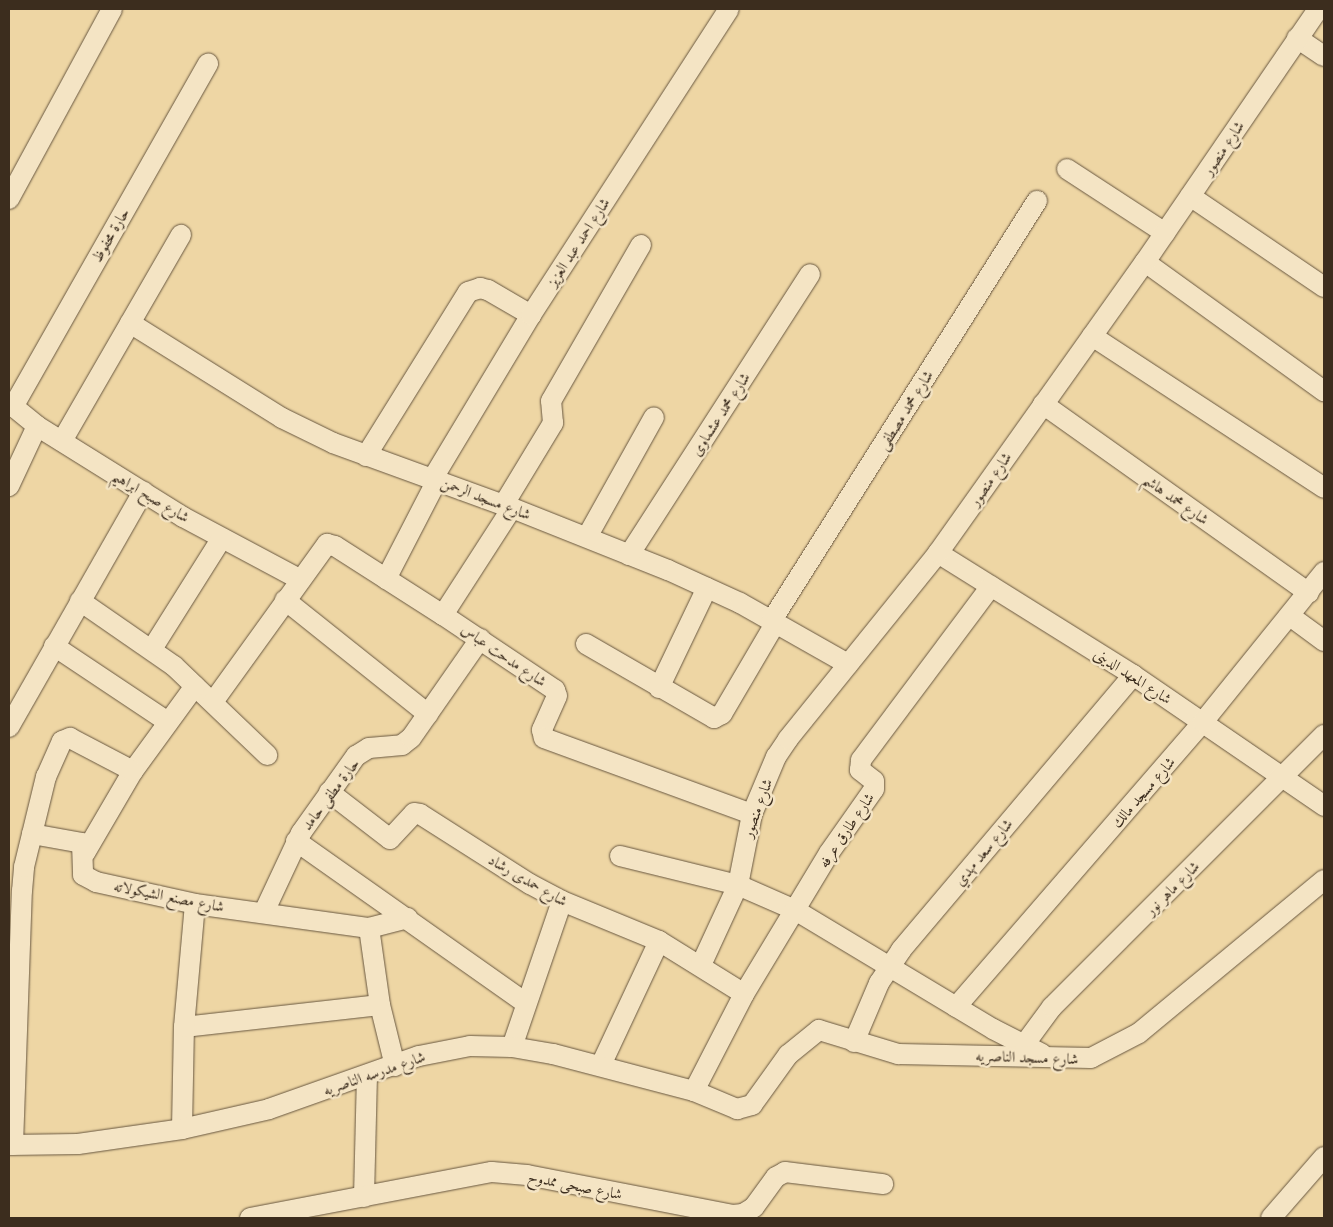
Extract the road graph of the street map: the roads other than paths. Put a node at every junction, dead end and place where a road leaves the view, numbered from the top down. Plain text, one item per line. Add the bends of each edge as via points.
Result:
1 (112, 9) edge
2 (729, 9) edge
3 (1318, 9) edge
4 (1297, 38) junction
5 (1324, 56) edge
6 (208, 64) dead end
7 (1067, 169) dead end
8 (1190, 196) junction
9 (9, 199) edge
10 (1037, 201) dead end
11 (1165, 233) junction
12 (181, 235) dead end
13 (641, 245) dead end
14 (1145, 262) junction
15 (810, 274) dead end
16 (1324, 287) edge
17 (531, 315) junction
18 (130, 323) junction
19 (1092, 336) junction
20 (1324, 392) edge
21 (1043, 404) junction
22 (11, 405) edge
23 (654, 417) dead end
24 (37, 426) junction
25 (62, 441) junction
26 (366, 456) junction
27 (435, 479) junction
28 (9, 486) edge
29 (1324, 488) edge
30 (143, 492) junction
31 (508, 506) junction
32 (586, 537) junction
33 (222, 538) junction
34 (938, 553) junction
35 (629, 555) junction
36 (1324, 572) edge
37 (299, 579) junction
38 (386, 579) junction
39 (991, 586) junction
40 (707, 588) junction
41 (1309, 593) junction
42 (285, 600) junction
43 (80, 601) junction
44 (443, 615) junction
45 (1290, 616) junction
46 (774, 621) junction
47 (480, 639) junction
48 (1324, 641) edge
49 (586, 644) dead end
50 (54, 646) junction
51 (152, 649) junction
52 (848, 664) junction
53 (1133, 675) junction
54 (195, 686) junction
55 (659, 688) junction
56 (213, 702) junction
57 (428, 714) junction
58 (168, 722) junction
59 (1203, 722) junction
60 (9, 727) edge
61 (1324, 735) edge
62 (267, 756) dead end
63 (133, 771) junction
64 (1284, 777) junction
65 (329, 792) junction
66 (1324, 806) edge
67 (752, 814) junction
68 (32, 834) junction
69 (296, 841) junction
70 (85, 853) junction
71 (620, 856) dead end
72 (1324, 880) edge
73 (738, 885) junction
74 (562, 901) junction
75 (195, 904) junction
76 (795, 910) junction
77 (264, 912) junction
78 (408, 918) junction
79 (369, 928) junction
80 (659, 941) junction
81 (701, 965) junction
82 (890, 965) junction
83 (744, 994) junction
84 (526, 1003) junction
85 (380, 1005) junction
86 (956, 1007) junction
87 (184, 1028) junction
88 (854, 1042) junction
89 (1024, 1045) junction
90 (512, 1047) junction
91 (1048, 1057) junction
92 (395, 1066) junction
93 (601, 1066) junction
94 (367, 1076) junction
95 (694, 1091) junction
96 (737, 1108) joint
97 (182, 1129) junction
98 (11, 1145) edge
99 (1324, 1156) edge
100 (883, 1184) dead end
101 (364, 1197) junction
102 (250, 1218) edge
103 (1271, 1218) edge

1 - 9 street
2 - 17 street, شارع احمد عبد العزيز
3 - 4 street, شارع منصور
4 - 5 street
4 - 8 street, شارع منصور
6 - 22 street, حارة محفوظ
7 - 11 street
8 - 11 street, شارع منصور
8 - 16 street
10 - 46 street, شارع محمد مصطفى
11 - 14 street, شارع منصور
12 - 18 street
13 - 31 street via 551,400 553,423
14 - 19 street, شارع منصور
14 - 20 street
15 - 35 street, شارع محمد عشماوى
17 - 26 street via 488,290 480,288 468,292
17 - 27 street, شارع احمد عبد العزيز
18 - 25 street
18 - 26 street, شارع مسجد الرحمن via 282,418
19 - 21 street, شارع منصور
19 - 29 street
21 - 34 street, شارع منصور
21 - 41 street, شارع محمد هاشم
22 - 24 street, شارع صبح ابراهيم
23 - 32 street
24 - 25 street, شارع صبح ابراهيم
24 - 28 street
25 - 30 street, شارع صبح ابراهيم
26 - 27 street, شارع مسجد الرحمن
27 - 31 street, شارع مسجد الرحمن
27 - 38 street, شارع احمد عبد العزيز
30 - 33 street, شارع صبح ابراهيم
30 - 43 street
31 - 32 street, شارع مسجد الرحمن
31 - 44 street
32 - 35 street, شارع مسجد الرحمن
33 - 37 street, شارع صبح ابراهيم
33 - 51 street
34 - 39 street, شارع المعهد الدينى
34 - 52 street, شارع منصور
35 - 40 street, شارع مسجد الرحمن
36 - 41 street, شارع مسجد مالك
37 - 38 street, شارع مدحت عباس via 327,544
37 - 42 street
38 - 44 street, شارع مدحت عباس
39 - 53 street, شارع المعهد الدينى
39 - 76 street, شارع طارق عرفه via 861,760 860,770 874,782 874,789
40 - 46 street, شارع مسجد الرحمن
40 - 55 street
41 - 45 street, شارع مسجد مالك
42 - 56 street
42 - 57 street
43 - 50 street
43 - 51 street
44 - 47 street, شارع مدحت عباس
45 - 48 street
45 - 59 street, شارع مسجد مالك
46 - 52 street, شارع مسجد الرحمن
46 - 55 street, شارع محمد مصطفى via 722,714 711,717
47 - 57 street, حارة مطفى حامد
47 - 67 street, شارع مدحت عباس via 557,694 542,730 544,738
49 - 55 street
50 - 58 street
50 - 60 street
51 - 54 street
52 - 67 street, شارع منصور via 784,745
53 - 59 street, شارع المعهد الدينى
53 - 82 street, شارع سعد مهدي
54 - 56 street
54 - 58 street
56 - 62 street
57 - 65 street, حارة مطفى حامد via 402,745 369,748 356,756
58 - 63 street
59 - 64 street, شارع المعهد الدينى
59 - 86 street, شارع مسجد مالك
61 - 64 street, شارع ماهر نور
63 - 68 street via 74,738 64,739 46,777
63 - 70 street
64 - 66 street, شارع المعهد الدينى
64 - 89 street, شارع ماهر نور via 1052,1007
65 - 69 street, حارة مطفى حامد
65 - 74 street, شارع حمدى رشاد via 390,839 414,813 420,814
67 - 73 street, شارع منصور
68 - 70 street via 82,843
68 - 98 street via 22,891
69 - 77 street, حارة مطفى حامد
69 - 78 street
70 - 75 street, شارع مصنع الشيكولاته via 84,875 90,880
71 - 73 street
72 - 91 street, شارع مسجد الناصريه via 1138,1033 1091,1058
73 - 76 street
73 - 81 street, شارع منصور
74 - 80 street, شارع حمدى رشاد
74 - 84 street
75 - 77 street, شارع مصنع الشيكولاته
75 - 87 street
76 - 82 street
76 - 83 street, شارع طارق عرفه
77 - 79 street, شارع مصنع الشيكولاته
78 - 79 street
78 - 84 street
79 - 85 street
80 - 81 street, شارع حمدى رشاد
80 - 93 street
81 - 83 street, شارع حمدى رشاد
82 - 86 street
82 - 88 street, شارع سعد مهدي via 869,1002
83 - 95 street, شارع طارق عرفه
84 - 90 street
85 - 87 street
85 - 92 street
86 - 89 street
87 - 97 street
88 - 91 street, شارع مسجد الناصريه via 898,1054
88 - 96 street, شارع مسجد الناصريه via 824,1030 816,1032 788,1055 752,1105
89 - 91 street
90 - 92 street, شارع مدرسه الناصريه via 445,1049
90 - 93 street, شارع مدرسه الناصريه
92 - 94 street, شارع مدرسه الناصريه
93 - 95 street, شارع مدرسه الناصريه
94 - 97 street, شارع مدرسه الناصريه via 270,1109
94 - 101 street
95 - 96 street, شارع مدرسه الناصريه
97 - 98 street, شارع مدرسه الناصريه via 78,1144
99 - 103 street
100 - 101 street, شارع صبحى ممدوح via 785,1172 776,1177 754,1207 733,1216 506,1172
101 - 102 street, شارع صبحى ممدوح

